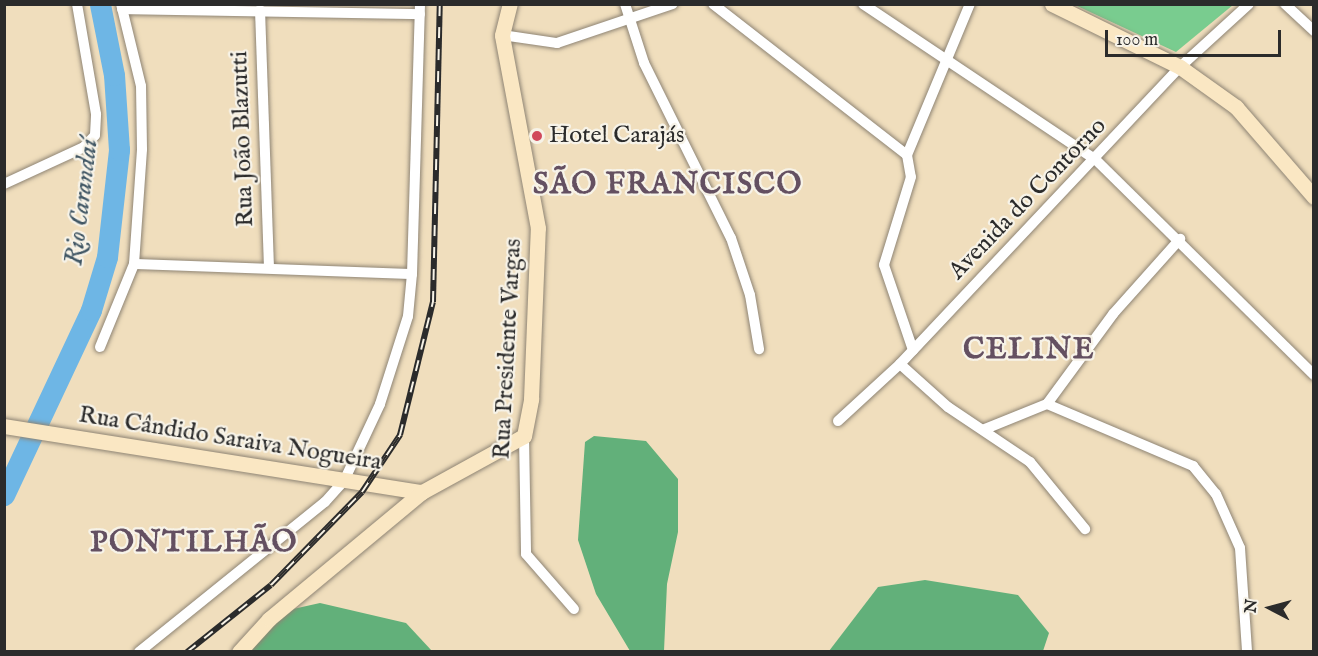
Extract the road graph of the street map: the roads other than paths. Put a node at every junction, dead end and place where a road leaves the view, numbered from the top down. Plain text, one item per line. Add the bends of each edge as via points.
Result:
1 (78, 4) edge
2 (510, 4) edge
3 (625, 4) edge
4 (673, 4) edge
5 (863, 4) edge
6 (970, 4) edge
7 (1052, 4) edge
8 (1249, 4) edge
9 (1285, 4) edge
10 (714, 5) edge
11 (121, 7) edge
12 (420, 9) edge
13 (260, 10) junction
14 (626, 21) junction
15 (1314, 31) edge
16 (502, 35) junction
17 (947, 58) junction
18 (1180, 68) junction
19 (907, 155) junction
20 (1096, 160) junction
21 (4, 184) edge
22 (1314, 197) edge
23 (1180, 239) junction
24 (134, 264) junction
25 (269, 268) junction
26 (412, 274) junction
27 (100, 347) dead end
28 (759, 349) dead end
29 (913, 350) junction
30 (900, 364) junction
31 (1314, 375) edge
32 (1047, 404) junction
33 (838, 422) dead end
34 (6, 426) edge
35 (985, 429) junction
36 (524, 436) junction
37 (344, 481) junction
38 (422, 492) junction
39 (1085, 529) dead end
40 (574, 609) dead end
41 (140, 651) edge
42 (239, 651) edge
43 (1247, 651) edge

1 - 21 street via 96,114 94,135 84,147
2 - 16 main road, Rua Presidente Vargas
3 - 14 street
4 - 14 street
5 - 17 street
6 - 17 street
7 - 18 main road
8 - 18 street, Avenida do Contorno
9 - 15 street
10 - 19 street
11 - 13 street
11 - 24 street via 143,108
12 - 13 street
12 - 26 street
13 - 25 street, Rua João Blazutti
14 - 16 street via 556,43
14 - 28 street via 731,238 750,295
16 - 36 main road, Rua Presidente Vargas via 538,228 531,399
17 - 19 street
17 - 20 street
18 - 20 street, Avenida do Contorno
18 - 22 main road via 1249,120
19 - 29 street via 911,177 884,265
20 - 23 street
20 - 29 street, Avenida do Contorno
23 - 31 street
23 - 32 street via 1113,314
24 - 25 street
24 - 27 street
25 - 26 street
26 - 37 street via 408,316 392,369
29 - 30 street, Avenida do Contorno
30 - 33 street, Avenida do Contorno
30 - 35 street via 934,396
32 - 35 street
32 - 43 street via 1163,450 1193,466 1216,494 1240,549
34 - 37 main road, Rua Cândido Saraiva Nogueira
35 - 39 street via 1030,462
36 - 38 main road
36 - 40 street, Rua Presidente Vargas via 526,554
37 - 38 main road, Rua Cândido Saraiva Nogueira
37 - 41 street via 314,511
38 - 42 main road via 269,619

